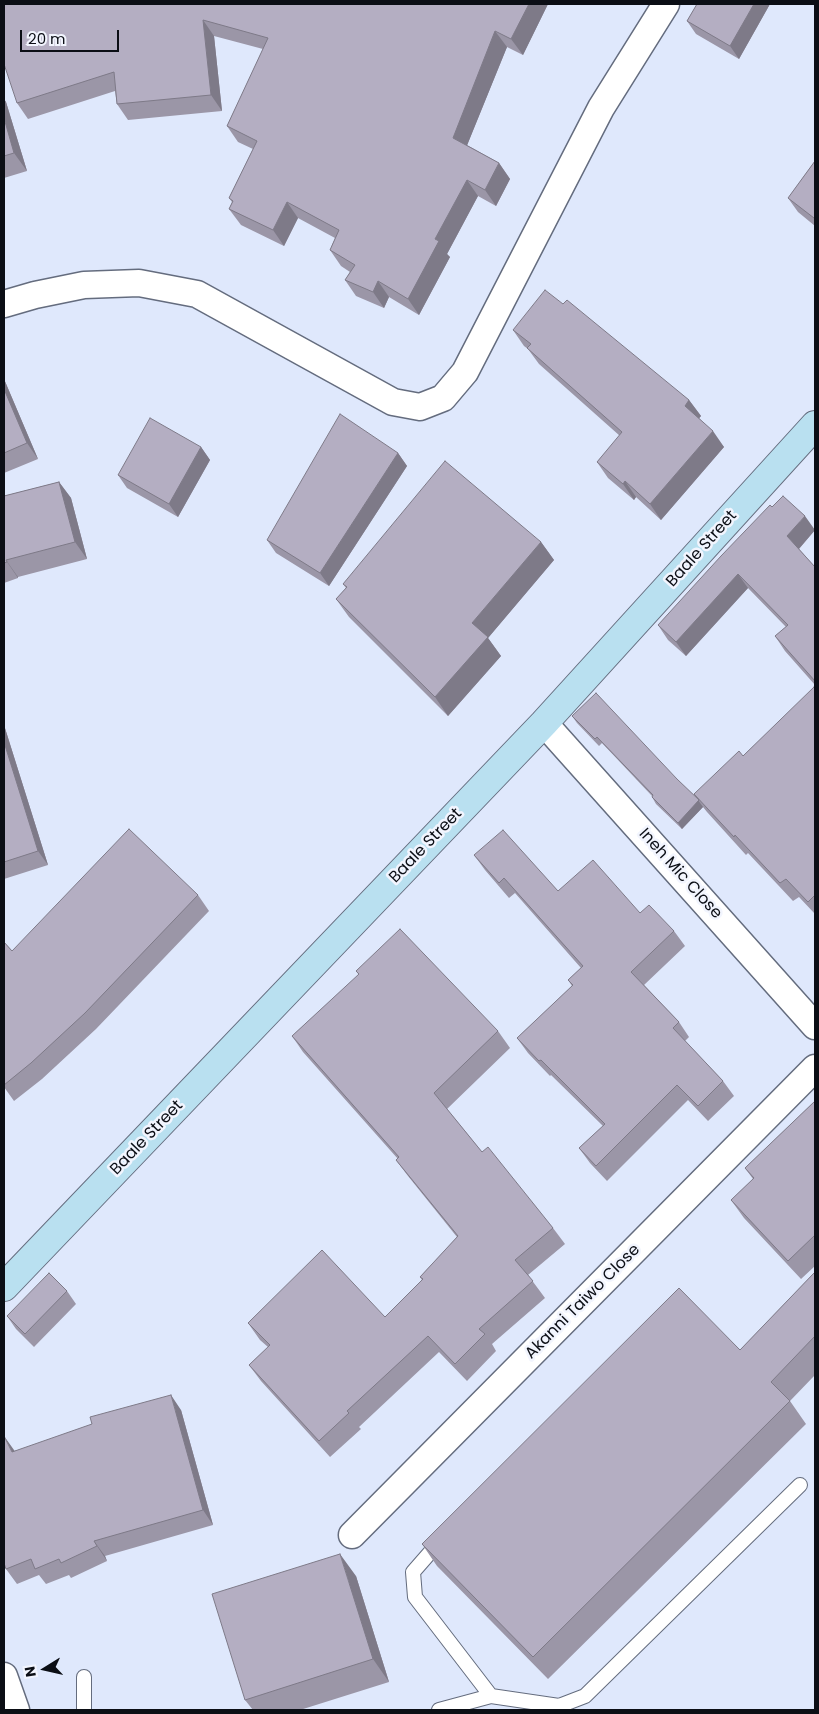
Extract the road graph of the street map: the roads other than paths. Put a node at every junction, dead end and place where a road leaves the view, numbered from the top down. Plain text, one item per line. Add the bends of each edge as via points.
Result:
1 (666, 4) edge
2 (4, 304) edge
3 (815, 424) edge
4 (544, 723) junction
5 (815, 1026) edge
6 (815, 1068) edge
7 (30, 1260) junction
8 (4, 1278) edge
9 (4, 1287) edge
10 (800, 1485) dead end
11 (450, 1531) edge
12 (352, 1535) dead end
13 (4, 1676) edge
14 (84, 1677) dead end
15 (491, 1696) junction
16 (16, 1710) edge
17 (84, 1710) edge
18 (439, 1710) edge

1 - 2 street via 601,108 464,372 443,398 420,407 393,402 197,294 139,283 84,285
3 - 4 street, Baale Street
4 - 5 street, Ineh Mic Close
4 - 7 street, Baale Street
6 - 12 street, Akanni Taiwo Close
7 - 8 street
7 - 9 street
10 - 15 lane via 585,1696 559,1706
11 - 15 lane via 413,1572 415,1596
13 - 16 street
14 - 17 lane
15 - 18 lane

